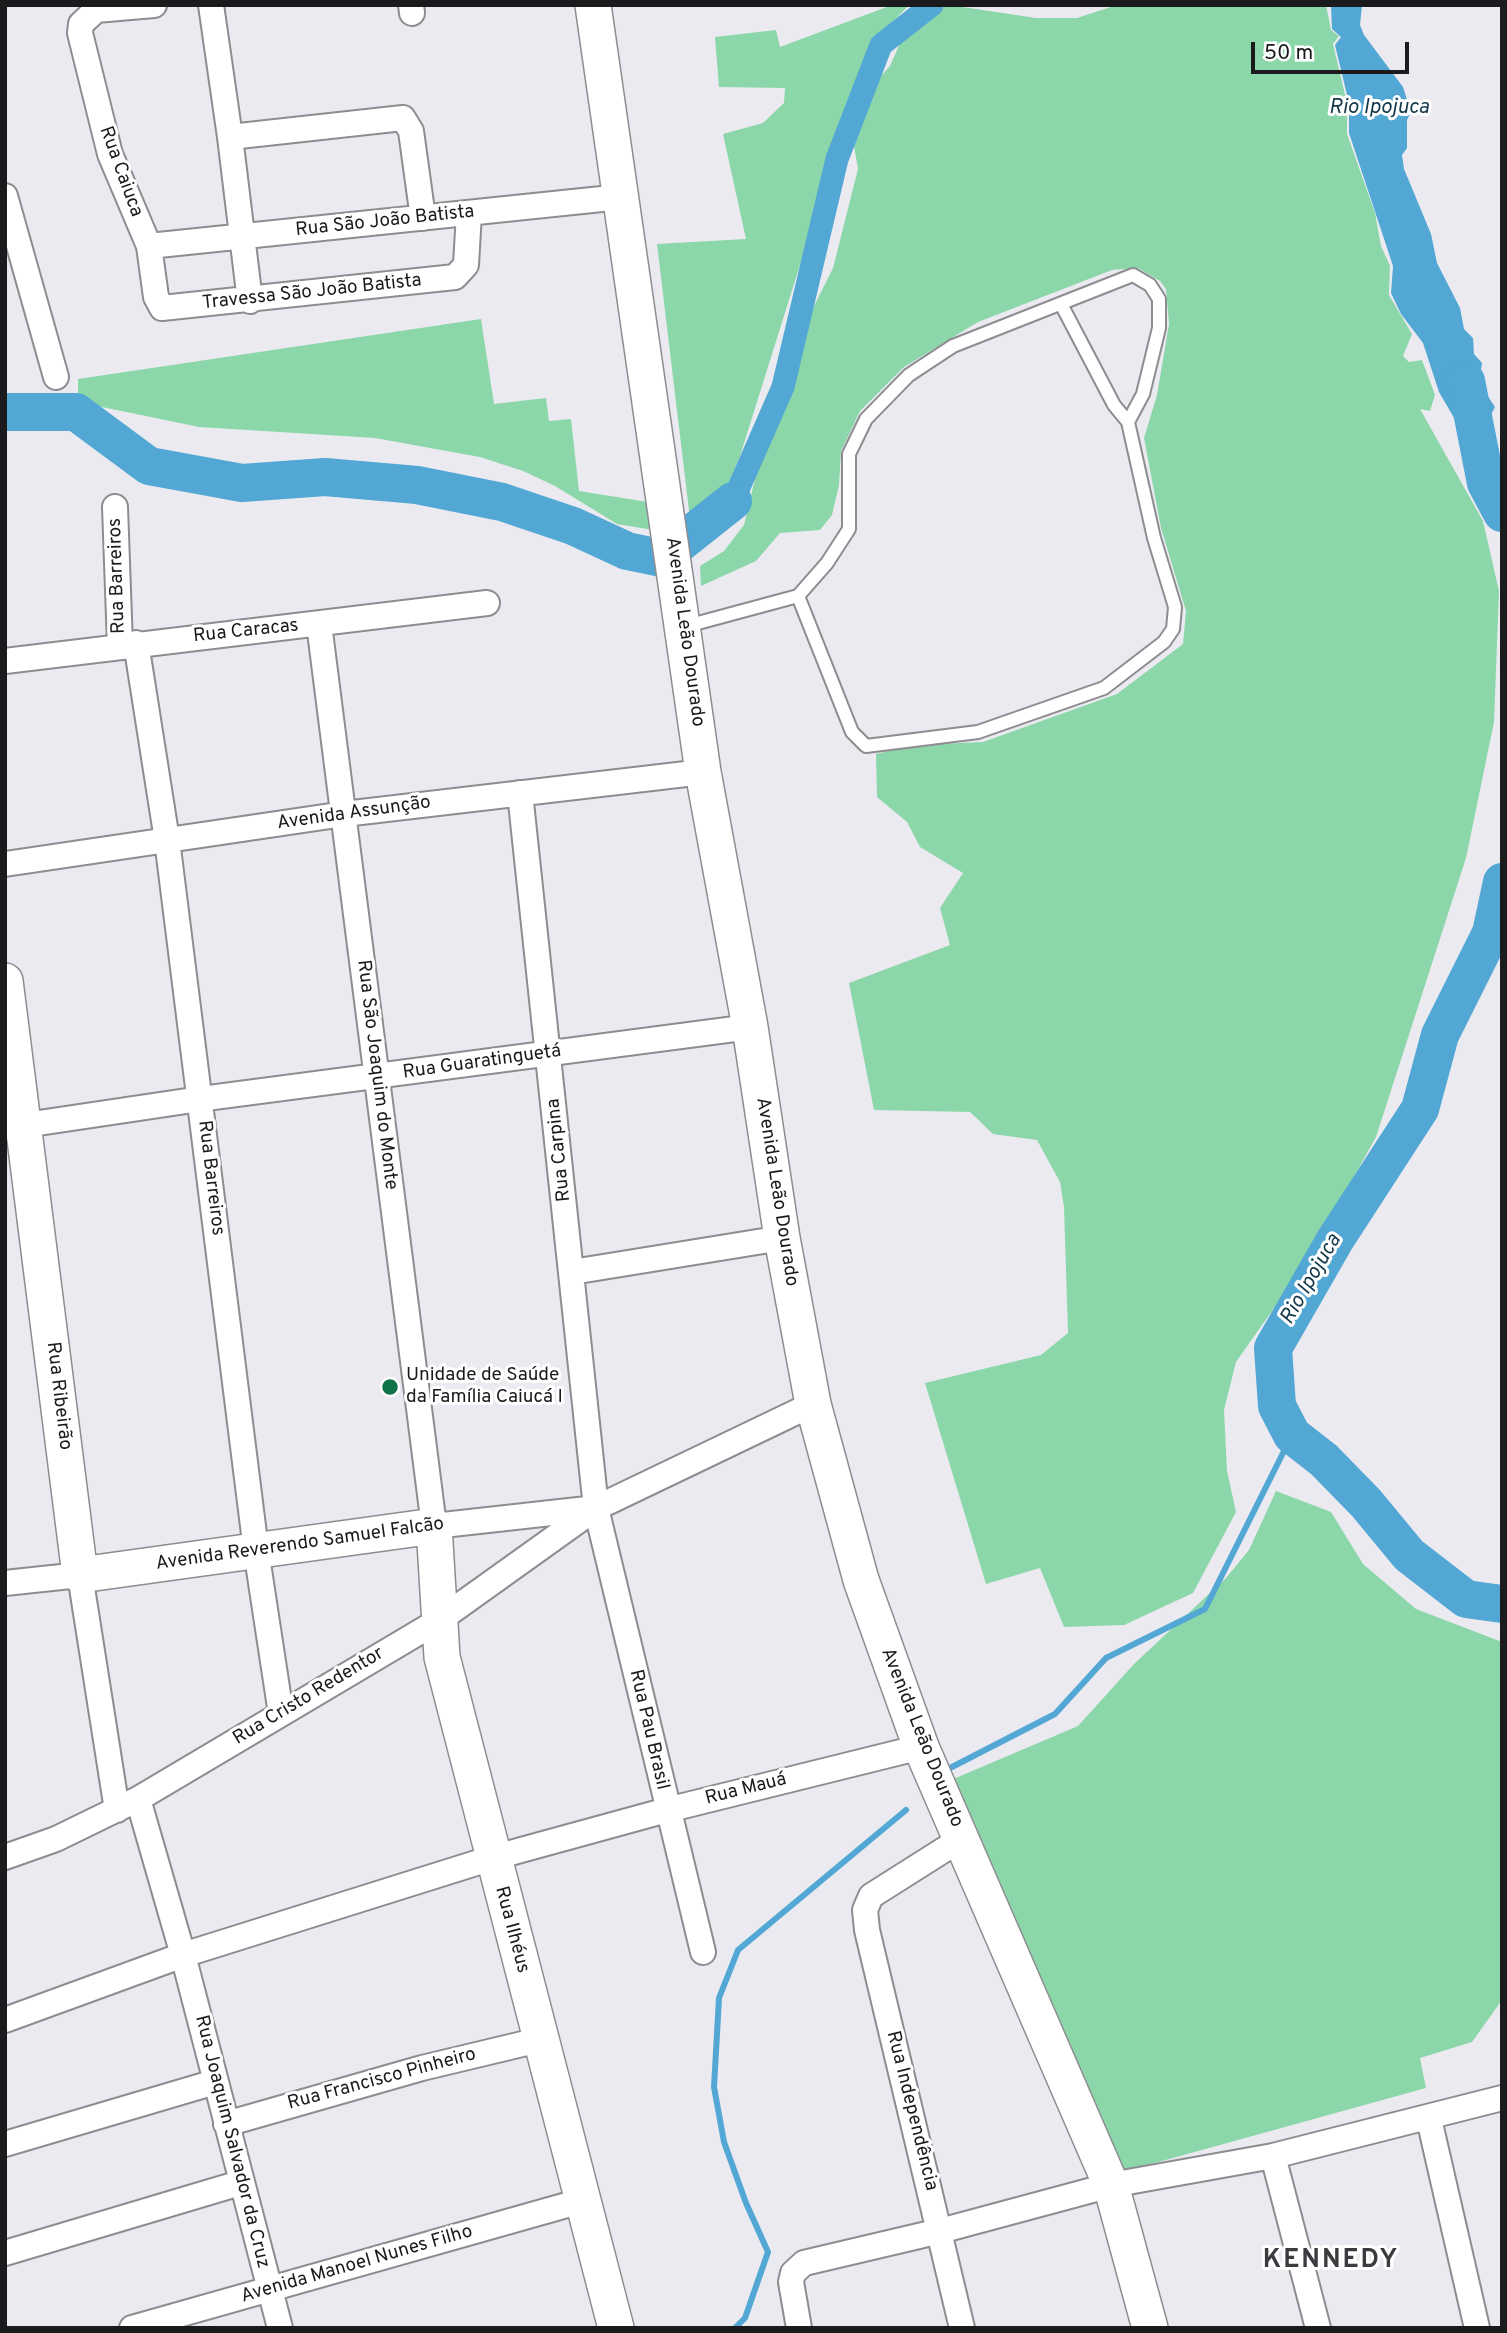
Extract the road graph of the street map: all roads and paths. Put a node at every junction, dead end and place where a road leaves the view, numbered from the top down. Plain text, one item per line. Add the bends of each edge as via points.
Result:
1 (154, 5) edge
2 (211, 5) edge
3 (593, 5) edge
4 (230, 137) junction
5 (5, 196) edge
6 (621, 197) junction
7 (468, 214) junction
8 (423, 218) junction
9 (244, 236) junction
10 (149, 246) junction
11 (250, 301) junction
12 (1061, 304) junction
13 (162, 308) joint
14 (56, 377) dead end
15 (1128, 422) junction
16 (115, 507) dead end
17 (798, 596) junction
18 (487, 603) dead end
19 (319, 624) junction
20 (683, 627) junction
21 (128, 644) junction
22 (5, 661) edge
23 (703, 772) junction
24 (520, 793) junction
25 (344, 814) junction
26 (167, 840) junction
27 (5, 864) edge
28 (5, 981) edge
29 (750, 1027) junction
30 (550, 1053) junction
31 (375, 1079) junction
32 (200, 1099) junction
33 (14, 1127) edge
34 (782, 1238) junction
35 (572, 1272) junction
36 (813, 1404) junction
37 (596, 1508) junction
38 (434, 1526) junction
39 (256, 1550) junction
40 (80, 1575) junction
41 (5, 1583) edge
42 (438, 1621) junction
43 (281, 1714) junction
44 (921, 1747) junction
45 (127, 1804) junction
46 (667, 1810) junction
47 (961, 1839) junction
48 (5, 1857) edge
49 (492, 1858) junction
50 (703, 1952) dead end
51 (183, 1955) junction
52 (5, 2020) edge
53 (540, 2040) junction
54 (215, 2082) junction
55 (1502, 2098) edge
56 (1429, 2119) junction
57 (226, 2124) junction
58 (5, 2144) edge
59 (1273, 2156) junction
60 (240, 2183) junction
61 (1111, 2185) junction
62 (581, 2201) junction
63 (940, 2231) junction
64 (5, 2253) edge
65 (270, 2291) junction
66 (132, 2328) edge
67 (280, 2328) edge
68 (616, 2328) edge
69 (799, 2328) edge
70 (962, 2328) edge
71 (1150, 2328) edge
72 (1318, 2328) edge
73 (1476, 2328) edge

1 - 10 street, Rua Caiuca via 96,10 81,24 80,33 110,155
2 - 4 street
3 - 6 main road, Avenida Leão Dourado
4 - 8 street via 404,118 411,131
4 - 9 street
5 - 14 street
6 - 7 street, Rua São João Batista
6 - 20 main road, Avenida Leão Dourado
7 - 8 street, Rua São João Batista
7 - 11 street, Travessa São João Batista via 466,265 455,277
8 - 9 street, Rua São João Batista
9 - 10 street, Rua São João Batista
9 - 11 street
10 - 13 street, Rua Caiuca via 156,297
11 - 13 street, Travessa São João Batista
12 - 15 lane via 1114,405
12 - 15 lane via 1133,275 1150,285 1159,299 1153,360
12 - 17 lane via 953,346 909,375 866,419 849,454 849,529
15 - 17 lane via 1175,607 1173,629 1164,642 1104,688 978,732 866,746 852,732
16 - 21 street, Rua Barreiros
17 - 20 lane
18 - 19 street, Rua Caracas
19 - 21 street, Rua Caracas
19 - 25 street, Rua São Joaquim do Monte
20 - 23 main road, Avenida Leão Dourado
21 - 22 street, Rua Caracas
21 - 26 street, Rua Barreiros
23 - 24 street, Avenida Assunção
23 - 29 main road, Avenida Leão Dourado
24 - 25 street, Avenida Assunção
24 - 30 street, Rua Carpina
25 - 26 street, Avenida Assunção
25 - 31 street, Rua São Joaquim do Monte
26 - 27 street, Avenida Assunção
26 - 32 street, Rua Barreiros
28 - 33 main road, Rua Ribeirão
29 - 30 street, Rua Guaratinguetá
29 - 34 main road, Avenida Leão Dourado
30 - 31 street, Rua Guaratinguetá
30 - 35 street, Rua Carpina
31 - 32 street, Rua Guaratinguetá
31 - 38 street, Rua São Joaquim do Monte
32 - 33 street, Rua Guaratinguetá
32 - 39 street, Rua Barreiros
33 - 40 main road, Rua Ribeirão
34 - 35 street
34 - 36 main road, Avenida Leão Dourado
35 - 37 street, Rua Carpina
36 - 37 street
36 - 44 main road, Avenida Leão Dourado via 861,1580
37 - 38 street, Avenida Reverendo Samuel Falcão
37 - 42 street, Rua Cristo Redentor
37 - 46 street, Rua Pau Brasil
38 - 39 main road, Avenida Reverendo Samuel Falcão
38 - 42 main road, Rua Ilhéus
39 - 40 main road, Avenida Reverendo Samuel Falcão
39 - 43 street, Rua Barreiros
40 - 41 street, Avenida Reverendo Samuel Falcão
40 - 45 street, Rua Ribeirão
42 - 43 street, Rua Cristo Redentor
42 - 49 main road, Rua Ilhéus via 442,1657
43 - 45 street, Rua Cristo Redentor
44 - 46 street, Rua Mauá
44 - 47 main road, Avenida Leão Dourado
45 - 48 street, Rua Cristo Redentor via 56,1839
45 - 51 street, Rua Joaquim Salvador da Cruz
46 - 49 street, Rua Mauá
46 - 50 street, Rua Pau Brasil
47 - 61 main road, Avenida Leão Dourado
47 - 63 street, Rua Independência via 871,1896 864,1910
49 - 51 street
49 - 53 main road, Rua Ilhéus
51 - 52 street
51 - 54 street, Rua Joaquim Salvador da Cruz
53 - 57 street, Rua Francisco Pinheiro
53 - 62 main road, Rua Ilhéus
54 - 57 street, Rua Joaquim Salvador da Cruz
54 - 58 street
55 - 56 street
56 - 59 street
56 - 73 street
57 - 60 street, Rua Joaquim Salvador da Cruz
59 - 61 street
59 - 72 street
60 - 64 street
60 - 65 street, Rua Joaquim Salvador da Cruz
61 - 63 street
61 - 71 main road, Avenida Leão Dourado
62 - 65 street, Avenida Manoel Nunes Filho
62 - 68 main road, Rua Ilhéus
63 - 69 street via 804,2263 793,2273
63 - 70 street, Rua Independência
65 - 66 street, Avenida Manoel Nunes Filho
65 - 67 street, Rua Joaquim Salvador da Cruz

